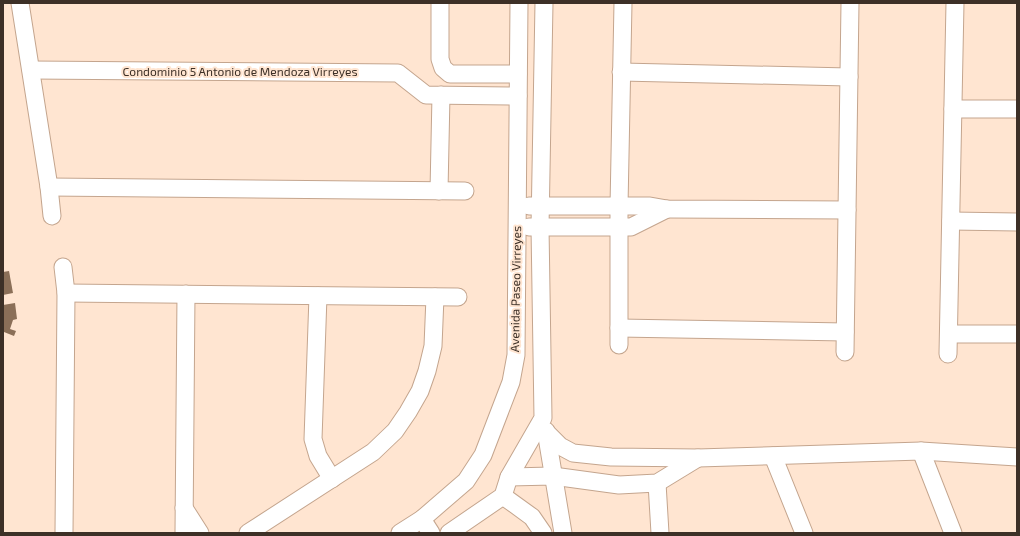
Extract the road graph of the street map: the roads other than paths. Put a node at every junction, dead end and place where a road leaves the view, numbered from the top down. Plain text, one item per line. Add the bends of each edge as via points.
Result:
1 (20, 3) edge
2 (440, 3) edge
3 (519, 3) edge
4 (544, 3) edge
5 (623, 3) edge
6 (850, 3) edge
7 (955, 3) edge
8 (31, 70) junction
9 (621, 72) junction
10 (849, 76) junction
11 (518, 84) junction
12 (441, 95) junction
13 (953, 109) junction
14 (1017, 109) edge
15 (49, 187) junction
16 (440, 191) junction
17 (464, 191) dead end
18 (517, 206) junction
19 (540, 206) junction
20 (619, 206) junction
21 (666, 209) junction
22 (847, 210) junction
23 (52, 216) dead end
24 (951, 221) junction
25 (1017, 222) edge
26 (517, 226) junction
27 (540, 227) junction
28 (620, 227) junction
29 (63, 267) dead end
30 (66, 293) junction
31 (186, 294) junction
32 (318, 296) junction
33 (435, 297) junction
34 (458, 297) dead end
35 (845, 332) junction
36 (949, 334) junction
37 (1017, 334) edge
38 (845, 352) dead end
39 (948, 354) dead end
40 (545, 425) junction
41 (921, 451) junction
42 (773, 456) junction
43 (1017, 457) edge
44 (698, 458) junction
45 (553, 476) junction
46 (509, 477) junction
47 (332, 479) junction
48 (657, 483) junction
49 (503, 496) junction
50 (184, 508) junction
51 (426, 526) edge
52 (64, 533) edge
53 (184, 533) edge
54 (200, 533) edge
55 (248, 533) edge
56 (400, 533) edge
57 (449, 533) edge
58 (543, 533) edge
59 (563, 533) edge
60 (660, 533) edge
61 (804, 533) edge
62 (952, 533) edge

1 - 8 street
2 - 11 street via 440,59 443,68 450,74 472,74 485,81
3 - 11 street, Avenida Paseo Virreyes
4 - 19 street, Avenida Paseo Virreyes
5 - 9 street
6 - 10 street
7 - 13 street
8 - 12 street, Condominio 5 Antonio de Mendoza Virreyes via 398,73 426,95
8 - 15 street
9 - 10 street
9 - 20 street
10 - 22 street
11 - 12 street, Condominio 5 Antonio de Mendoza Virreyes
11 - 18 street, Avenida Paseo Virreyes
12 - 16 street
13 - 14 street
13 - 24 street
15 - 16 street
15 - 23 street
16 - 17 street
18 - 19 street
18 - 26 street, Avenida Paseo Virreyes
19 - 20 street
19 - 27 street, Avenida Paseo Virreyes
20 - 21 street
20 - 28 street
21 - 22 street
21 - 28 street via 631,228
22 - 35 street
24 - 25 street
24 - 36 street
26 - 27 street
26 - 51 street, Avenida Paseo Virreyes via 516,355 511,382 483,456 466,481
27 - 28 street
27 - 40 street, Avenida Paseo Virreyes
28 - 35 street via 619,337
29 - 30 street
30 - 31 street
30 - 52 street
31 - 32 street
31 - 50 street
32 - 33 street
32 - 47 street via 313,439 318,456
33 - 34 street
33 - 47 street via 433,346 420,391 394,431 373,452
35 - 38 street
36 - 37 street
36 - 39 street
40 - 44 street via 560,446 573,453 611,457
40 - 45 street, Avenida Paseo Virreyes
40 - 46 street
41 - 42 street
41 - 43 street
41 - 62 street
42 - 44 street
42 - 61 street
44 - 48 street
45 - 46 street
45 - 48 street via 619,485
45 - 59 street, Avenida Paseo Virreyes
46 - 49 street
47 - 55 street
48 - 60 street
49 - 57 street
49 - 58 street via 532,517
50 - 53 street
50 - 54 street
51 - 56 street, Avenida Paseo Virreyes

